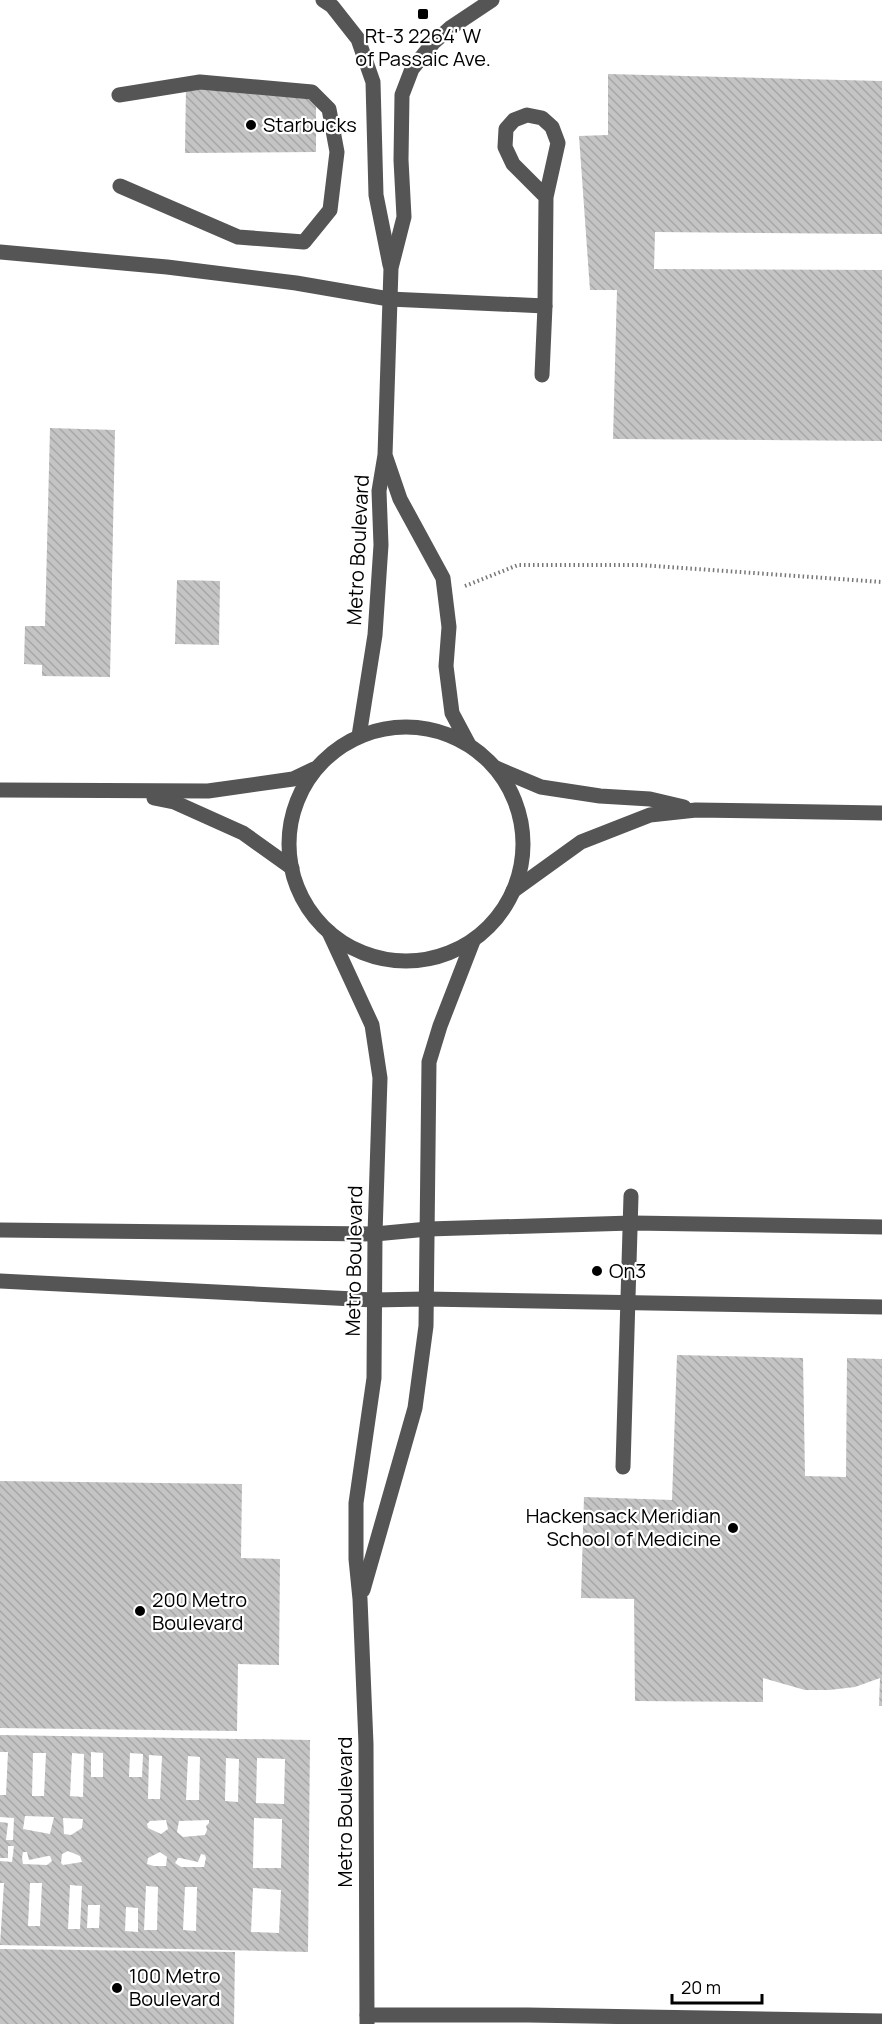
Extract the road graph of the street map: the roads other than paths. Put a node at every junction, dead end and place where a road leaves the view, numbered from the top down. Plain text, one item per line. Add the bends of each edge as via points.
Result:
1 (323, 0) edge
2 (492, 0) edge
3 (119, 95) dead end
4 (120, 186) dead end
5 (546, 197) junction
6 (0, 252) edge
7 (391, 268) junction
8 (389, 300) junction
9 (545, 306) junction
10 (542, 375) dead end
11 (385, 455) junction
12 (359, 736) junction
13 (468, 743) junction
14 (319, 766) junction
15 (496, 768) junction
16 (0, 790) edge
17 (128, 792) junction
18 (696, 810) junction
19 (882, 813) edge
20 (292, 868) junction
21 (512, 892) junction
22 (329, 932) junction
23 (473, 941) junction
24 (631, 1196) dead end
25 (632, 1223) junction
26 (882, 1227) edge
27 (428, 1229) junction
28 (0, 1230) edge
29 (375, 1234) junction
30 (0, 1281) edge
31 (425, 1299) junction
32 (374, 1300) junction
33 (627, 1302) junction
34 (882, 1307) edge
35 (623, 1467) dead end
36 (360, 1599) junction
37 (367, 2020) edge
38 (613, 2020) edge
39 (882, 2020) edge
40 (786, 2021) edge

1 - 7 lane via 358,39 373,82 376,195
2 - 7 lane via 433,43 412,69 402,95 404,217
3 - 4 lane via 200,82 312,92 329,109 337,152 330,210 304,242 237,237
5 - 5 lane via 558,143 552,127 542,117 514,120 506,129 505,147 513,164
5 - 9 lane
6 - 8 lane via 167,267 296,283
7 - 8 lane
8 - 9 lane
8 - 11 lane
9 - 10 lane
11 - 12 lane, Metro Boulevard via 379,491 381,545 375,634
11 - 13 lane, Metro Boulevard via 400,500 443,578 452,713
12 - 13 lane via 396,726 433,729
12 - 14 lane
13 - 15 lane
14 - 17 lane via 293,779 208,791
14 - 20 lane via 304,785 291,820
15 - 18 lane via 541,787 650,799
15 - 21 lane via 516,800 524,836 519,876
16 - 17 lane
17 - 20 lane via 174,802 243,833
18 - 19 lane
18 - 21 lane via 650,815 581,842
20 - 22 lane via 300,896
21 - 23 lane via 502,912
22 - 23 lane via 357,952 396,961 436,958
22 - 29 lane, Metro Boulevard via 372,1025 380,1078
23 - 27 lane, Metro Boulevard via 429,1062
24 - 25 lane
25 - 26 lane
25 - 27 lane
25 - 33 lane
27 - 29 lane
27 - 31 lane, Metro Boulevard
28 - 29 lane
29 - 32 lane, Metro Boulevard
30 - 32 lane
31 - 32 lane
31 - 33 lane
31 - 36 lane, Metro Boulevard via 426,1326 415,1408
32 - 36 lane, Metro Boulevard via 374,1378 356,1503
33 - 34 lane
33 - 35 lane
36 - 37 lane, Metro Boulevard via 366,1744
37 - 38 lane
38 - 40 lane
39 - 40 lane

